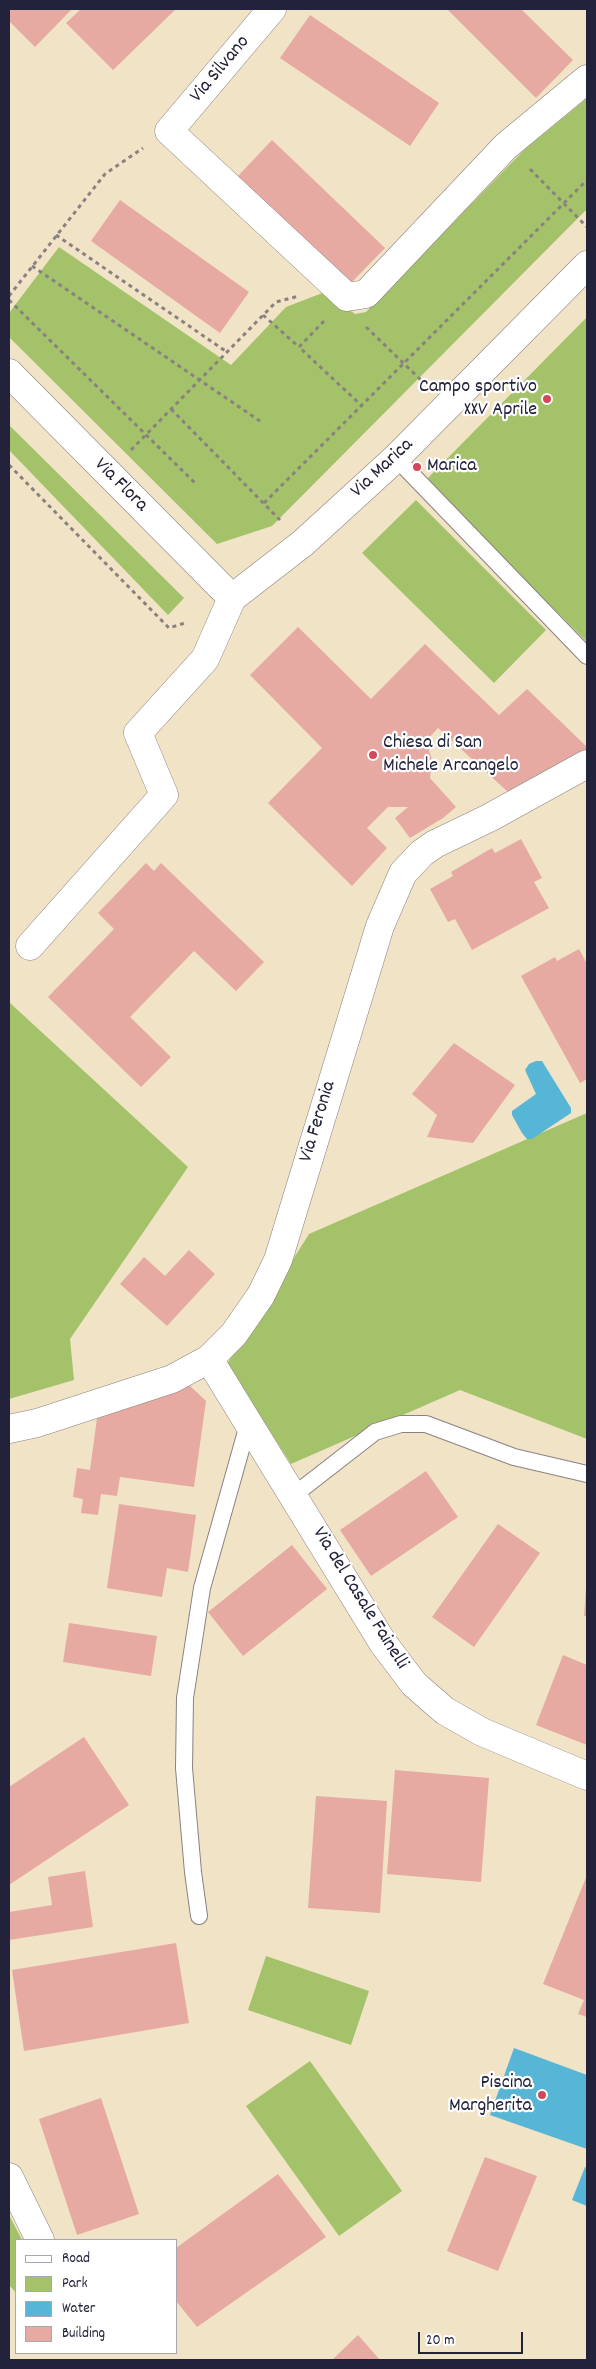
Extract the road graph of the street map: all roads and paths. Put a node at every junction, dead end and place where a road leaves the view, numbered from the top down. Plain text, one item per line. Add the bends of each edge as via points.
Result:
1 (272, 9) edge
2 (587, 79) edge
3 (169, 131) junction
4 (538, 176) dead end
5 (587, 180) edge
6 (564, 203) junction
7 (587, 227) edge
8 (56, 236) junction
9 (587, 265) edge
10 (32, 266) junction
11 (340, 291) junction
12 (9, 298) edge
13 (263, 315) junction
14 (299, 347) junction
15 (227, 352) junction
16 (404, 364) junction
17 (9, 373) edge
18 (199, 380) junction
19 (450, 405) junction
20 (362, 406) junction
21 (171, 409) junction
22 (260, 421) dead end
23 (146, 435) junction
24 (130, 452) dead end
25 (396, 458) junction
26 (9, 465) edge
27 (196, 484) dead end
28 (264, 503) junction
29 (303, 543) junction
30 (232, 598) junction
31 (186, 623) dead end
32 (587, 656) edge
33 (587, 764) edge
34 (30, 946) dead end
35 (209, 1358) junction
36 (249, 1421) junction
37 (9, 1429) edge
38 (587, 1474) edge
39 (294, 1495) junction
40 (587, 1776) edge
41 (199, 1916) dead end
42 (9, 2177) edge
43 (40, 2239) edge

1 - 3 street, Via Silvano
2 - 11 street via 506,146 366,294
3 - 8 path via 105,174
3 - 11 street
4 - 6 path
5 - 6 path
6 - 7 path
6 - 16 path
8 - 10 path
8 - 15 path
9 - 19 street, Via Marica
10 - 12 path
10 - 18 path
11 - 13 path via 276,302
11 - 14 path
11 - 16 path via 372,335
12 - 23 path
13 - 14 path
13 - 15 path
14 - 20 path
15 - 18 path
16 - 19 path
16 - 20 path
17 - 30 street, Via Flora
18 - 21 path
18 - 22 path
19 - 25 street, Via Marica
20 - 28 path
21 - 23 path
21 - 28 path
23 - 24 path
23 - 27 path
25 - 29 street, Via Marica
25 - 32 lane
26 - 31 path via 169,628
28 - 29 path
29 - 30 street, Via Marica
30 - 34 street via 205,659 138,733 164,794
33 - 35 street, Via Feronia via 435,844 403,873 380,926 275,1266 254,1307 234,1334
35 - 36 street, Via del Casale Fainelli
35 - 37 street, Via Feronia via 172,1380
36 - 39 street, Via del Casale Fainelli
36 - 41 lane via 202,1588 185,1698 184,1768
38 - 39 lane via 514,1457 426,1424 401,1424 375,1432
39 - 40 street, Via del Casale Fainelli via 383,1643 424,1694 445,1711 482,1732
42 - 43 street

